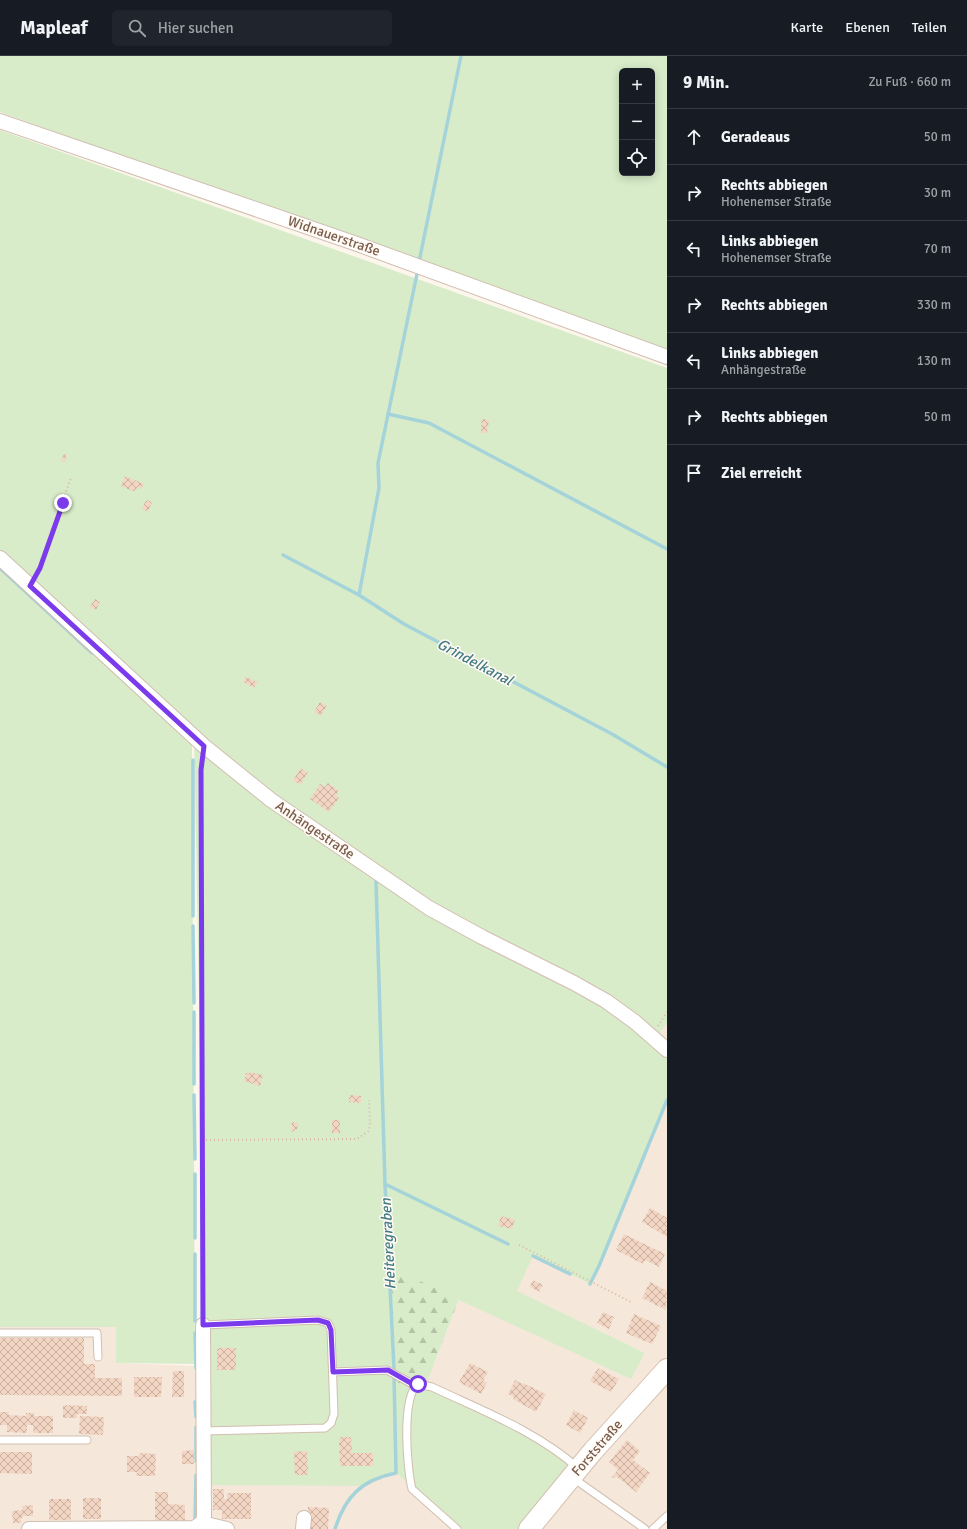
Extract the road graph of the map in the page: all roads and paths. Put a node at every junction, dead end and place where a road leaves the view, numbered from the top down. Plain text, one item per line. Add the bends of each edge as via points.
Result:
1 (0, 121) edge
2 (667, 357) edge
3 (71, 478) dead end
4 (0, 558) edge
5 (30, 586) junction
6 (204, 746) junction
7 (667, 1012) edge
8 (652, 1037) junction
9 (667, 1050) edge
10 (369, 1100) dead end
11 (202, 1140) junction
12 (519, 1245) dead end
13 (631, 1302) dead end
14 (203, 1325) junction
15 (0, 1333) edge
16 (98, 1357) dead end
17 (667, 1369) edge
18 (333, 1372) junction
19 (416, 1386) junction
20 (203, 1431) junction
21 (0, 1440) edge
22 (87, 1440) dead end
23 (575, 1473) junction
24 (667, 1516) edge
25 (202, 1523) junction
26 (29, 1529) edge
27 (227, 1529) edge
28 (457, 1529) edge
29 (529, 1529) edge
30 (645, 1529) edge
31 (653, 1529) edge

1 - 2 street, Widnauerstraße via 357,244
3 - 5 path via 40,568
4 - 5 street, Anhängestraße
5 - 6 street, Anhängestraße
6 - 8 street, Anhängestraße via 271,800 429,908 606,1001
6 - 11 path via 201,770
7 - 8 path
8 - 9 street, Anhängestraße
10 - 11 path via 369,1131 357,1139
11 - 14 path
12 - 13 path
14 - 18 lane via 318,1320 328,1323 331,1330
14 - 20 street
15 - 16 lane via 97,1333
17 - 23 street, Forststraße
18 - 19 lane via 388,1370
18 - 20 lane via 334,1414 331,1423 325,1428
19 - 23 lane via 418,1384 432,1387 528,1432 562,1454
19 - 28 lane via 409,1399 407,1443 412,1489
20 - 25 street
21 - 22 lane
23 - 29 street, Forststraße
23 - 30 lane
24 - 31 lane
25 - 26 street via 194,1528
25 - 27 street

